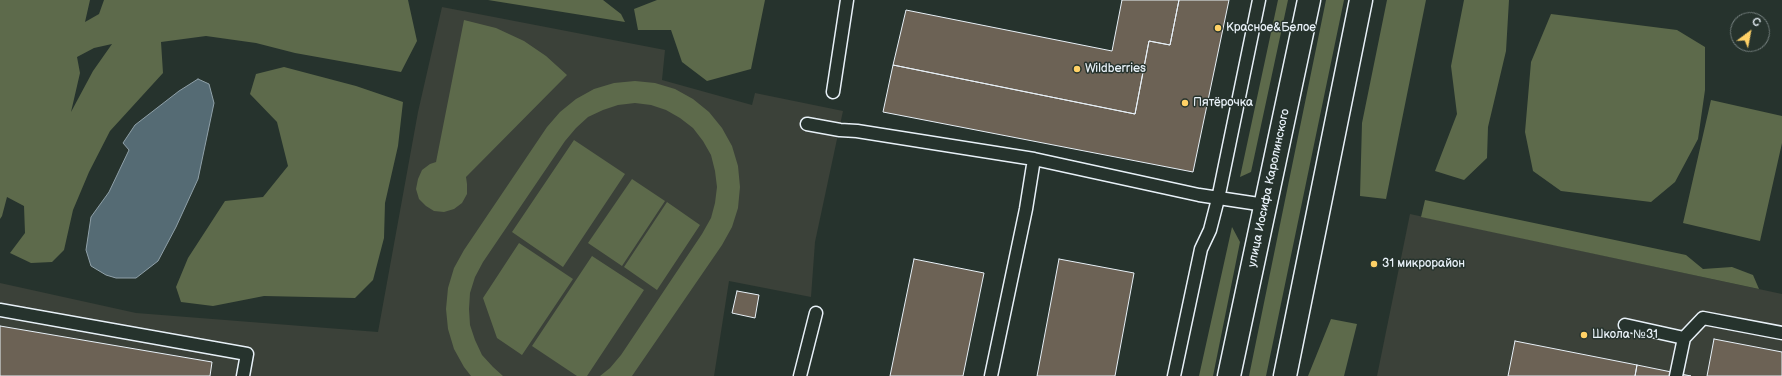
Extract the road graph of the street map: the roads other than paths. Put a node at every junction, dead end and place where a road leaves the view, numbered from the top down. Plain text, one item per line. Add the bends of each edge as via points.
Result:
1 (848, 0) edge
2 (1259, 0) edge
3 (1308, 0) edge
4 (1361, 0) edge
5 (833, 92) dead end
6 (807, 124) dead end
7 (1034, 159) junction
8 (1218, 199) junction
9 (1265, 205) junction
10 (0, 310) edge
11 (816, 313) dead end
12 (1625, 325) dead end
13 (1782, 334) edge
14 (1684, 338) junction
15 (243, 376) edge
16 (800, 376) edge
17 (991, 376) edge
18 (1174, 376) edge
19 (1229, 376) edge
20 (1285, 376) edge
21 (1676, 376) edge

1 - 5 lane
2 - 8 lane
3 - 9 main road, улица Иосифа Каролинского
4 - 20 main road
6 - 7 lane
7 - 8 lane
7 - 17 lane
8 - 9 lane
8 - 18 lane via 1210,230 1201,249
9 - 19 main road, улица Иосифа Каролинского
10 - 15 lane via 248,354
11 - 16 lane
12 - 14 lane
13 - 14 lane via 1703,318
14 - 21 lane

